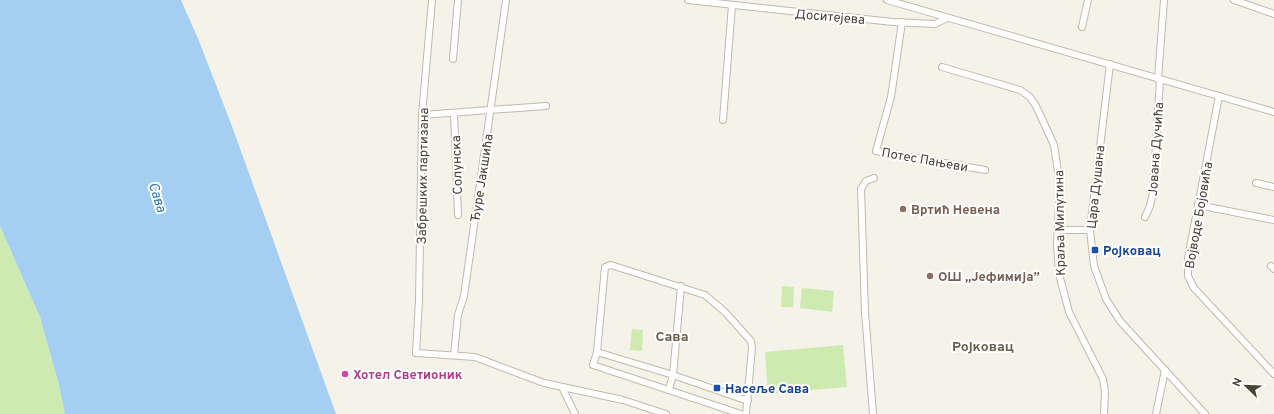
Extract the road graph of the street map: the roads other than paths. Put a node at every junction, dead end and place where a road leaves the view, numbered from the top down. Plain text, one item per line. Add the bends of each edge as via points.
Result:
1 (432, 0) edge
2 (458, 0) edge
3 (506, 0) edge
4 (688, 0) edge
5 (887, 0) edge
6 (1088, 0) edge
7 (1164, 0) edge
8 (1234, 0) edge
9 (732, 5) junction
10 (1274, 14) edge
11 (947, 18) junction
12 (902, 22) junction
13 (1082, 27) dead end
14 (453, 59) dead end
15 (1110, 64) junction
16 (942, 67) dead end
17 (1159, 79) junction
18 (1219, 96) junction
19 (546, 106) dead end
20 (491, 110) junction
21 (1274, 112) edge
22 (454, 114) junction
23 (422, 115) junction
24 (723, 120) dead end
25 (985, 170) dead end
26 (874, 178) dead end
27 (1256, 183) dead end
28 (1274, 186) edge
29 (1198, 205) junction
30 (458, 215) dead end
31 (1145, 217) dead end
32 (1274, 220) edge
33 (1058, 230) junction
34 (1090, 230) junction
35 (681, 286) junction
36 (597, 352) junction
37 (454, 355) junction
38 (1165, 370) junction
39 (1274, 374) edge
40 (673, 375) junction
41 (563, 389) junction
42 (669, 389) junction
43 (748, 401) junction
44 (575, 414) edge
45 (666, 414) edge
46 (741, 414) edge
47 (746, 414) edge
48 (873, 414) edge
49 (1104, 414) edge
50 (1156, 414) edge
51 (1205, 414) edge

1 - 23 street, Забрешких партизана
2 - 14 street
3 - 20 street, Ђуре Јакшића
4 - 9 street, Доситејева
5 - 11 street
6 - 13 street
7 - 17 street, Јована Дучића
8 - 10 street
9 - 12 street, Доситејева
9 - 24 street
11 - 12 street, Доситејева via 935,24
11 - 15 street
12 - 25 street, Потес Пањеви via 891,97 876,151
15 - 17 street
15 - 34 street, Цара Душана
16 - 33 street, Краља Милутина via 1020,90 1030,97 1051,138 1058,161
17 - 18 street
17 - 31 street, Јована Дучића via 1153,193
18 - 21 street
18 - 29 street, Војводе Бојовића
19 - 20 street
20 - 22 street
20 - 37 street, Ђуре Јакшића via 464,296 457,321
22 - 23 street
22 - 30 street, Солунска
23 - 37 street, Забрешких партизана via 416,353
26 - 48 street via 866,181 861,189 865,312
27 - 28 street
29 - 32 street
29 - 39 street, Војводе Бојовића via 1187,268 1191,283
33 - 34 street
33 - 49 street, Краља Милутина via 1057,256 1063,295 1103,379 1106,392
34 - 38 street, Цара Душана via 1094,266 1106,299 1120,321
35 - 36 street via 611,265 605,267
35 - 40 street
35 - 43 street via 709,298 751,341
36 - 40 street
36 - 42 street via 593,365
37 - 41 street via 475,357
38 - 50 street
38 - 51 street, Цара Душана
40 - 42 street
40 - 43 street
41 - 44 street
41 - 45 street via 623,400
42 - 46 street
43 - 47 street

